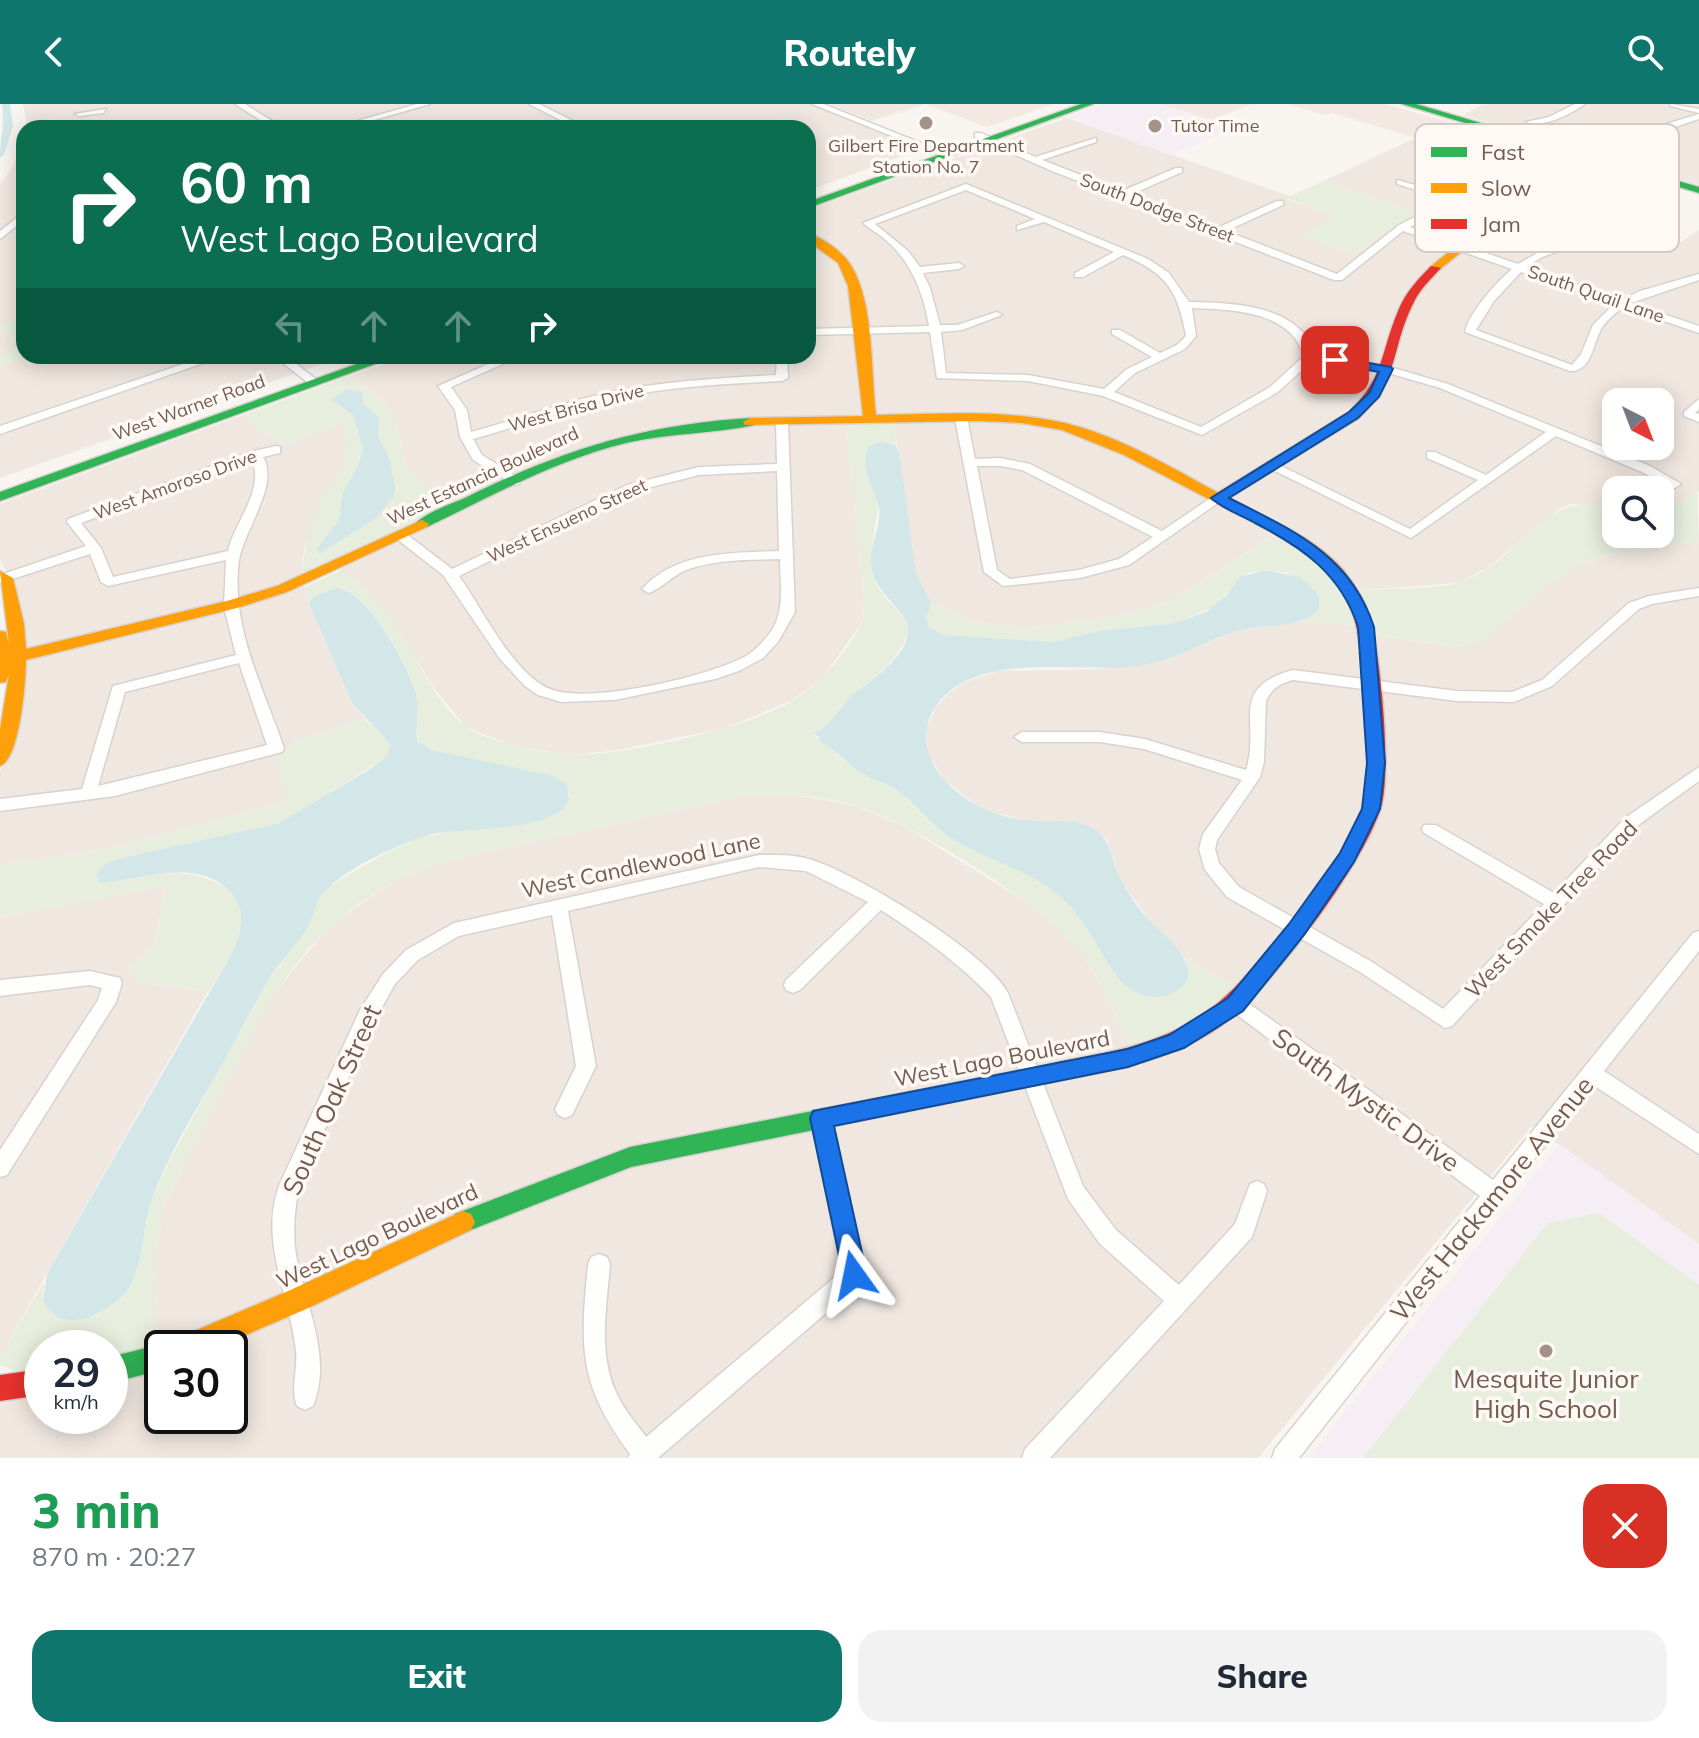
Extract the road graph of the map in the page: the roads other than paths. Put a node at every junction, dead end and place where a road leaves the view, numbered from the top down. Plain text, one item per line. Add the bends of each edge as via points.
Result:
1 (76, 104) edge
2 (239, 104) edge
3 (426, 104) edge
4 (533, 104) edge
5 (816, 104) edge
6 (1064, 104) edge
7 (1406, 104) edge
8 (1472, 104) edge
9 (1581, 104) edge
10 (1674, 104) edge
11 (853, 105) edge
12 (1084, 105) edge
13 (103, 111) dead end
14 (834, 111) junction
15 (1699, 113) edge
16 (1446, 116) junction
17 (266, 120) edge
18 (367, 120) edge
19 (566, 120) edge
20 (1530, 122) dead end
21 (1478, 124) edge
22 (1673, 124) edge
23 (984, 137) junction
24 (1093, 140) dead end
25 (941, 153) junction
26 (1034, 160) junction
27 (1179, 170) dead end
28 (1400, 182) dead end
29 (1679, 182) edge
30 (1415, 187) edge
31 (1699, 190) edge
32 (816, 192) edge
33 (1121, 195) junction
34 (816, 202) edge
35 (1280, 203) dead end
36 (1044, 219) junction
37 (1415, 220) edge
38 (16, 224) edge
39 (1402, 227) junction
40 (1020, 228) dead end
41 (1415, 231) edge
42 (1217, 232) junction
43 (0, 236) edge
44 (816, 241) edge
45 (1123, 251) junction
46 (1455, 252) edge
47 (1476, 252) edge
48 (1542, 252) edge
49 (959, 266) dead end
50 (1519, 267) junction
51 (919, 270) junction
52 (1079, 275) dead end
53 (1696, 280) edge
54 (1622, 303) junction
55 (1186, 305) junction
56 (997, 315) dead end
57 (935, 329) junction
58 (858, 330) junction
59 (1699, 330) edge
60 (816, 332) edge
61 (1116, 332) dead end
62 (1310, 356) junction
63 (1160, 357) junction
64 (193, 364) edge
65 (289, 364) edge
66 (340, 364) edge
67 (362, 364) edge
68 (497, 364) edge
69 (782, 364) edge
70 (1387, 369) junction
71 (309, 379) junction
72 (1106, 393) junction
73 (1699, 402) edge
74 (1694, 416) edge
75 (961, 418) junction
76 (870, 419) junction
77 (782, 422) junction
78 (3, 425) edge
79 (1555, 431) junction
80 (466, 437) junction
81 (276, 450) dead end
82 (254, 455) junction
83 (1431, 455) dead end
84 (968, 463) junction
85 (1271, 466) junction
86 (782, 467) junction
87 (1487, 480) junction
88 (515, 481) junction
89 (0, 483) edge
90 (1675, 484) dead end
91 (0, 497) edge
92 (1219, 498) junction
93 (400, 536) junction
94 (1162, 536) junction
95 (94, 548) junction
96 (233, 554) junction
97 (786, 555) junction
98 (451, 575) junction
99 (2, 578) edge
100 (649, 589) dead end
101 (1698, 593) edge
102 (231, 605) junction
103 (0, 636) edge
104 (245, 657) junction
105 (9, 664) edge
106 (1371, 684) junction
107 (1022, 737) dead end
108 (0, 760) edge
109 (1699, 773) edge
110 (1252, 777) junction
111 (88, 795) junction
112 (0, 805) edge
113 (1430, 829) dead end
114 (879, 902) junction
115 (1555, 902) junction
116 (559, 907) junction
117 (1296, 929) junction
118 (1699, 938) edge
119 (412, 955) joint
120 (793, 985) dead end
121 (0, 988) edge
122 (1236, 1004) junction
123 (1593, 1074) junction
124 (1030, 1078) junction
125 (565, 1109) dead end
126 (821, 1118) junction
127 (1699, 1145) edge
128 (0, 1168) edge
129 (1257, 1191) dead end
130 (1496, 1195) junction
131 (599, 1264) dead end
132 (1179, 1299) junction
133 (295, 1301) junction
134 (227, 1330) edge
135 (24, 1385) edge
136 (0, 1388) edge
137 (305, 1398) dead end
138 (642, 1456) edge
139 (1034, 1458) edge
140 (1284, 1458) edge

1 - 13 street via 78,119
2 - 17 street
3 - 18 street
4 - 19 street
5 - 14 street
6 - 23 street
7 - 16 street
8 - 16 street
9 - 20 street via 1551,119
10 - 15 street
11 - 14 street
12 - 23 street
14 - 25 street
15 - 22 street
16 - 21 street
23 - 25 street
23 - 26 street, South Dodge Street
24 - 26 street
25 - 32 street
25 - 34 street
26 - 33 street, South Dodge Street
27 - 33 street
28 - 30 street
29 - 31 street
33 - 42 street, South Dodge Street
35 - 42 street
36 - 40 street
36 - 45 street
36 - 51 street via 966,187 868,223 899,245
37 - 39 street
38 - 43 street
39 - 41 street, South Quail Lane
39 - 42 street, South Dodge Street via 1338,278
44 - 58 street via 849,270
45 - 52 street
45 - 55 street via 1165,275
46 - 70 street via 1408,299
47 - 50 street, South Quail Lane
48 - 50 street
49 - 51 street
50 - 54 street, South Quail Lane
50 - 54 street via 1502,281 1470,332 1574,369 1588,351 1594,329
51 - 57 street
53 - 54 street
54 - 59 street, South Quail Lane
55 - 62 street via 1235,306 1303,330
55 - 63 street via 1191,336
56 - 57 street via 958,328
57 - 58 street
57 - 72 street via 941,376 1028,378
58 - 60 street
58 - 76 street
61 - 63 street
62 - 70 street
62 - 72 street via 1274,390 1202,431
63 - 72 street via 1131,371
64 - 78 street
65 - 71 street
66 - 71 street, West Warner Road
67 - 71 street, West Warner Road
68 - 80 street via 444,386 461,410
69 - 80 street, West Brisa Drive via 782,378 648,388
70 - 79 street
70 - 85 street via 1375,394 1354,415
71 - 89 street, West Warner Road
71 - 91 street, West Warner Road
73 - 74 street
75 - 76 street, West Estancia Boulevard
75 - 84 street
75 - 92 street, West Estancia Boulevard via 1032,420 1079,431
76 - 77 street, West Estancia Boulevard
77 - 86 street
77 - 88 street, West Estancia Boulevard via 692,426 630,436
79 - 87 street
79 - 90 street
80 - 88 street via 477,457
81 - 82 street, West Amoroso Drive
82 - 95 street, West Amoroso Drive via 73,522
82 - 96 street via 260,460 263,482
83 - 87 street
84 - 94 street via 1026,467
84 - 94 street via 991,572 1000,580 1021,582 1101,570 1124,562
85 - 87 street via 1411,534
85 - 92 street
86 - 97 street
86 - 98 street, West Ensueno Street via 699,471 631,488
88 - 93 street, West Estancia Boulevard
92 - 94 street
92 - 106 street, West Lago Boulevard via 1304,544 1342,578 1366,627
93 - 98 street
93 - 102 street, West Estancia Boulevard via 302,581
95 - 96 street via 108,582
95 - 99 street
96 - 102 street
97 - 98 street via 788,612 778,635 752,658 719,674 664,687 577,698 546,694 527,680
97 - 100 street via 688,564 663,574
99 - 105 street via 20,626
101 - 106 street via 1634,606 1547,683 1514,697 1488,699
102 - 104 street
102 - 105 street, West Estancia Boulevard
103 - 105 street
104 - 111 street via 118,689
104 - 111 street via 276,748
105 - 108 street via 12,718
106 - 110 street via 1293,675 1272,680 1260,691 1258,758
106 - 117 street, West Lago Boulevard via 1376,763 1371,809 1347,857
107 - 110 street via 1100,737 1145,744
109 - 115 street, West Smoke Tree Road via 1631,822
110 - 117 street via 1209,838 1211,865 1233,892
111 - 112 street
113 - 115 street
114 - 116 street, West Candlewood Lane via 834,875 786,860 759,861
114 - 120 street
114 - 124 street, West Candlewood Lane via 988,978 999,993
115 - 117 street, West Smoke Tree Road via 1445,1020 1366,967
116 - 119 street, West Candlewood Lane via 454,930
116 - 125 street via 586,1066
117 - 122 street, West Lago Boulevard
118 - 123 street, West Hackamore Avenue
119 - 133 street, South Oak Street via 389,979 367,1016 289,1186 282,1228
121 - 128 street via 90,978 113,983 107,1002
122 - 124 street, West Lago Boulevard via 1200,1030 1161,1048
122 - 130 street, South Mystic Drive
123 - 127 street
123 - 130 street, West Hackamore Avenue
124 - 126 street, West Lago Boulevard
124 - 132 street, West Candlewood Lane via 1075,1192 1091,1218
126 - 133 street, West Lago Boulevard via 630,1157 423,1239
126 - 138 street via 854,1275
129 - 132 street via 1244,1230
130 - 140 street, West Hackamore Avenue
131 - 138 street via 597,1370 603,1392
132 - 139 street
133 - 134 street, West Lago Boulevard
133 - 137 street, South Oak Street via 308,1350
135 - 136 street

